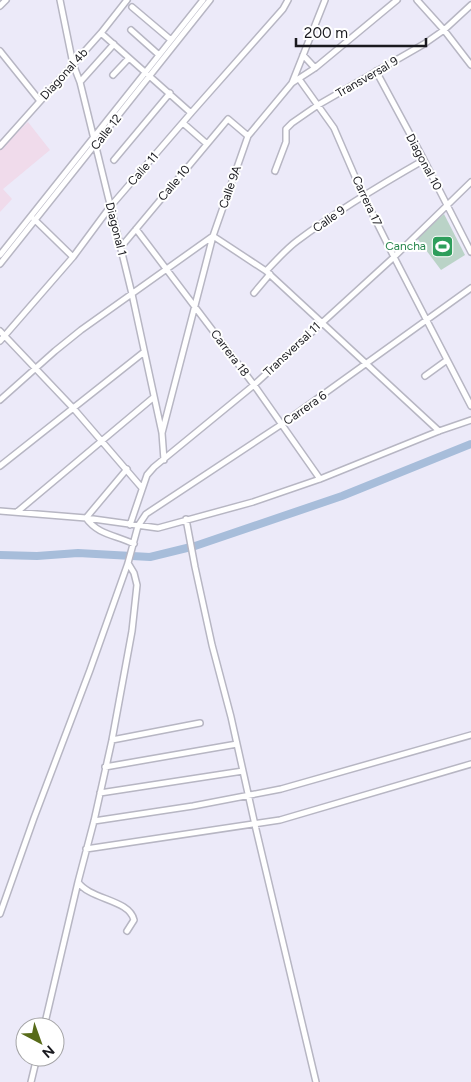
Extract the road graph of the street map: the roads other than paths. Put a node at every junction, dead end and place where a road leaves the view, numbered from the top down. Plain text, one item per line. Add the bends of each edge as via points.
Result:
1 (6, 0) edge
2 (60, 0) edge
3 (127, 0) edge
4 (203, 0) edge
5 (210, 0) edge
6 (288, 0) edge
7 (325, 0) edge
8 (397, 0) edge
9 (417, 0) edge
10 (471, 5) edge
11 (0, 6) edge
12 (132, 7) dead end
13 (183, 29) junction
14 (131, 30) dead end
15 (444, 30) junction
16 (101, 32) junction
17 (171, 40) junction
18 (114, 44) junction
19 (0, 51) edge
20 (303, 55) junction
21 (159, 56) junction
22 (129, 58) junction
23 (74, 64) junction
24 (471, 65) edge
25 (315, 68) junction
26 (376, 72) junction
27 (148, 74) junction
28 (113, 75) dead end
29 (299, 79) junction
30 (80, 82) junction
31 (292, 83) junction
32 (170, 93) junction
33 (40, 101) junction
34 (318, 106) junction
35 (191, 113) junction
36 (182, 123) junction
37 (248, 136) junction
38 (93, 138) junction
39 (207, 144) junction
40 (0, 146) edge
41 (95, 146) junction
42 (114, 160) dead end
43 (424, 160) junction
44 (275, 171) dead end
45 (471, 182) edge
46 (364, 195) junction
47 (447, 206) junction
48 (110, 207) junction
49 (33, 219) junction
50 (136, 229) junction
51 (213, 236) junction
52 (120, 247) junction
53 (471, 252) edge
54 (0, 255) edge
55 (73, 257) junction
56 (394, 257) junction
57 (0, 264) edge
58 (166, 270) junction
59 (268, 272) junction
60 (471, 288) edge
61 (254, 293) dead end
62 (132, 294) junction
63 (194, 307) junction
64 (426, 320) junction
65 (321, 323) junction
66 (0, 331) edge
67 (4, 336) junction
68 (0, 341) edge
69 (144, 352) junction
70 (446, 360) junction
71 (367, 364) junction
72 (36, 369) junction
73 (425, 376) dead end
74 (254, 385) junction
75 (154, 398) junction
76 (0, 400) edge
77 (471, 406) edge
78 (74, 409) junction
79 (471, 420) edge
80 (282, 424) junction
81 (439, 431) junction
82 (162, 433) junction
83 (101, 440) junction
84 (164, 460) junction
85 (0, 466) edge
86 (127, 469) junction
87 (320, 479) junction
88 (142, 488) junction
89 (0, 511) edge
90 (17, 512) junction
91 (86, 518) junction
92 (186, 519) junction
93 (130, 525) junction
94 (138, 526) junction
95 (134, 544) junction
96 (128, 563) junction
97 (200, 723) dead end
98 (471, 736) edge
99 (112, 740) junction
100 (237, 744) junction
101 (471, 764) edge
102 (105, 767) junction
103 (243, 770) junction
104 (100, 792) junction
105 (249, 796) junction
106 (94, 821) junction
107 (255, 825) junction
108 (86, 850) junction
109 (78, 882) junction
110 (0, 914) edge
111 (127, 931) dead end
112 (46, 1017) edge
113 (35, 1067) edge
114 (31, 1082) edge
115 (316, 1082) edge

1 - 11 street
2 - 23 street, Diagonal 1
3 - 16 street, Diagonal 4b
4 - 13 street, Calle 12
5 - 13 street, Calle 12
6 - 35 street, Calle 11
7 - 20 street
8 - 25 street, Calle 9A
9 - 15 street
10 - 15 street, Transversal 9
12 - 17 street
13 - 17 street, Calle 12
13 - 27 street, Calle 12
14 - 21 street
15 - 24 street
15 - 26 street, Transversal 9
16 - 18 street
16 - 23 street, Diagonal 4b
17 - 21 street, Calle 12
18 - 22 street
18 - 30 street
19 - 33 street
20 - 25 street
20 - 31 street
21 - 27 street, Calle 12
22 - 27 street
22 - 28 street
23 - 30 street, Diagonal 1
23 - 33 street, Diagonal 4b
25 - 29 street, Calle 9A
26 - 34 street, Transversal 9
26 - 43 street, Diagonal 10
27 - 32 street
27 - 38 street, Calle 12
27 - 41 street, Calle 12
29 - 31 street, Calle 9A
29 - 34 street, Carrera 17
30 - 38 street, Diagonal 1
31 - 37 street, Calle 9A
32 - 35 street
32 - 42 street
33 - 40 street, Diagonal 4b
34 - 44 street, Transversal 9 via 286,129 286,142
34 - 46 street, Carrera 17 via 334,128
35 - 36 street, Calle 11
36 - 39 street
36 - 48 street, Calle 11
37 - 39 street, Calle 10 via 228,119
37 - 51 street, Calle 9A
38 - 41 street, Diagonal 1
38 - 49 street, Calle 12
39 - 50 street, Calle 10
41 - 48 street, Diagonal 1
41 - 49 street, Calle 12
43 - 46 street, Calle 9
43 - 47 street, Diagonal 10
45 - 47 street, Transversal 11
46 - 56 street, Carrera 17
46 - 59 street, Calle 9 via 295,242
47 - 53 street, Diagonal 10
47 - 56 street, Transversal 11
48 - 52 street, Diagonal 1
48 - 55 street, Calle 11
49 - 54 street, Calle 12
49 - 55 street
49 - 57 street, Calle 12
50 - 52 street, Calle 10
50 - 58 street, Carrera 18
51 - 58 street
51 - 59 street
51 - 63 street, Calle 9A
52 - 62 street, Diagonal 1
55 - 67 street, Calle 11
56 - 64 street, Carrera 17
56 - 65 street, Transversal 11
58 - 62 street
58 - 63 street, Carrera 18
59 - 61 street, Calle 9
59 - 65 street
60 - 64 street, Carrera 6
62 - 69 street, Diagonal 1
62 - 72 street via 81,330
63 - 74 street, Carrera 18
63 - 82 street, Calle 9A
64 - 70 street, Carrera 17
64 - 71 street, Carrera 6
65 - 71 street
65 - 74 street, Transversal 11
66 - 67 street
67 - 68 street, Calle 11
67 - 72 street
69 - 75 street, Diagonal 1
69 - 78 street
70 - 73 street
70 - 77 street, Carrera 17
71 - 80 street, Carrera 6
71 - 81 street
72 - 76 street
72 - 78 street
74 - 80 street, Carrera 18
74 - 84 street, Transversal 11
75 - 82 street, Diagonal 1
75 - 83 street
78 - 83 street
78 - 85 street
79 - 81 street
80 - 87 street, Carrera 18
80 - 94 street, Carrera 6 via 146,514
81 - 87 street
82 - 84 street, Diagonal 1
83 - 86 street
83 - 90 street
84 - 88 street, Transversal 11 via 147,475
86 - 88 street
86 - 91 street
87 - 92 street via 253,502
88 - 93 street, Transversal 11
89 - 90 street
90 - 91 street
91 - 93 street
91 - 95 street via 96,530
92 - 94 street via 158,528
92 - 100 street via 194,567
93 - 94 street
94 - 95 street
95 - 96 street
96 - 99 street via 137,585
96 - 110 street
97 - 99 street
98 - 105 street
99 - 102 street
100 - 102 street
100 - 103 street
101 - 107 street via 289,818
102 - 104 street
103 - 104 street
103 - 105 street
104 - 106 street
105 - 106 street
105 - 107 street
106 - 108 street
107 - 108 street
107 - 115 street
108 - 109 street
109 - 111 street via 94,895 116,903 132,915 134,920
109 - 112 street
113 - 114 street

